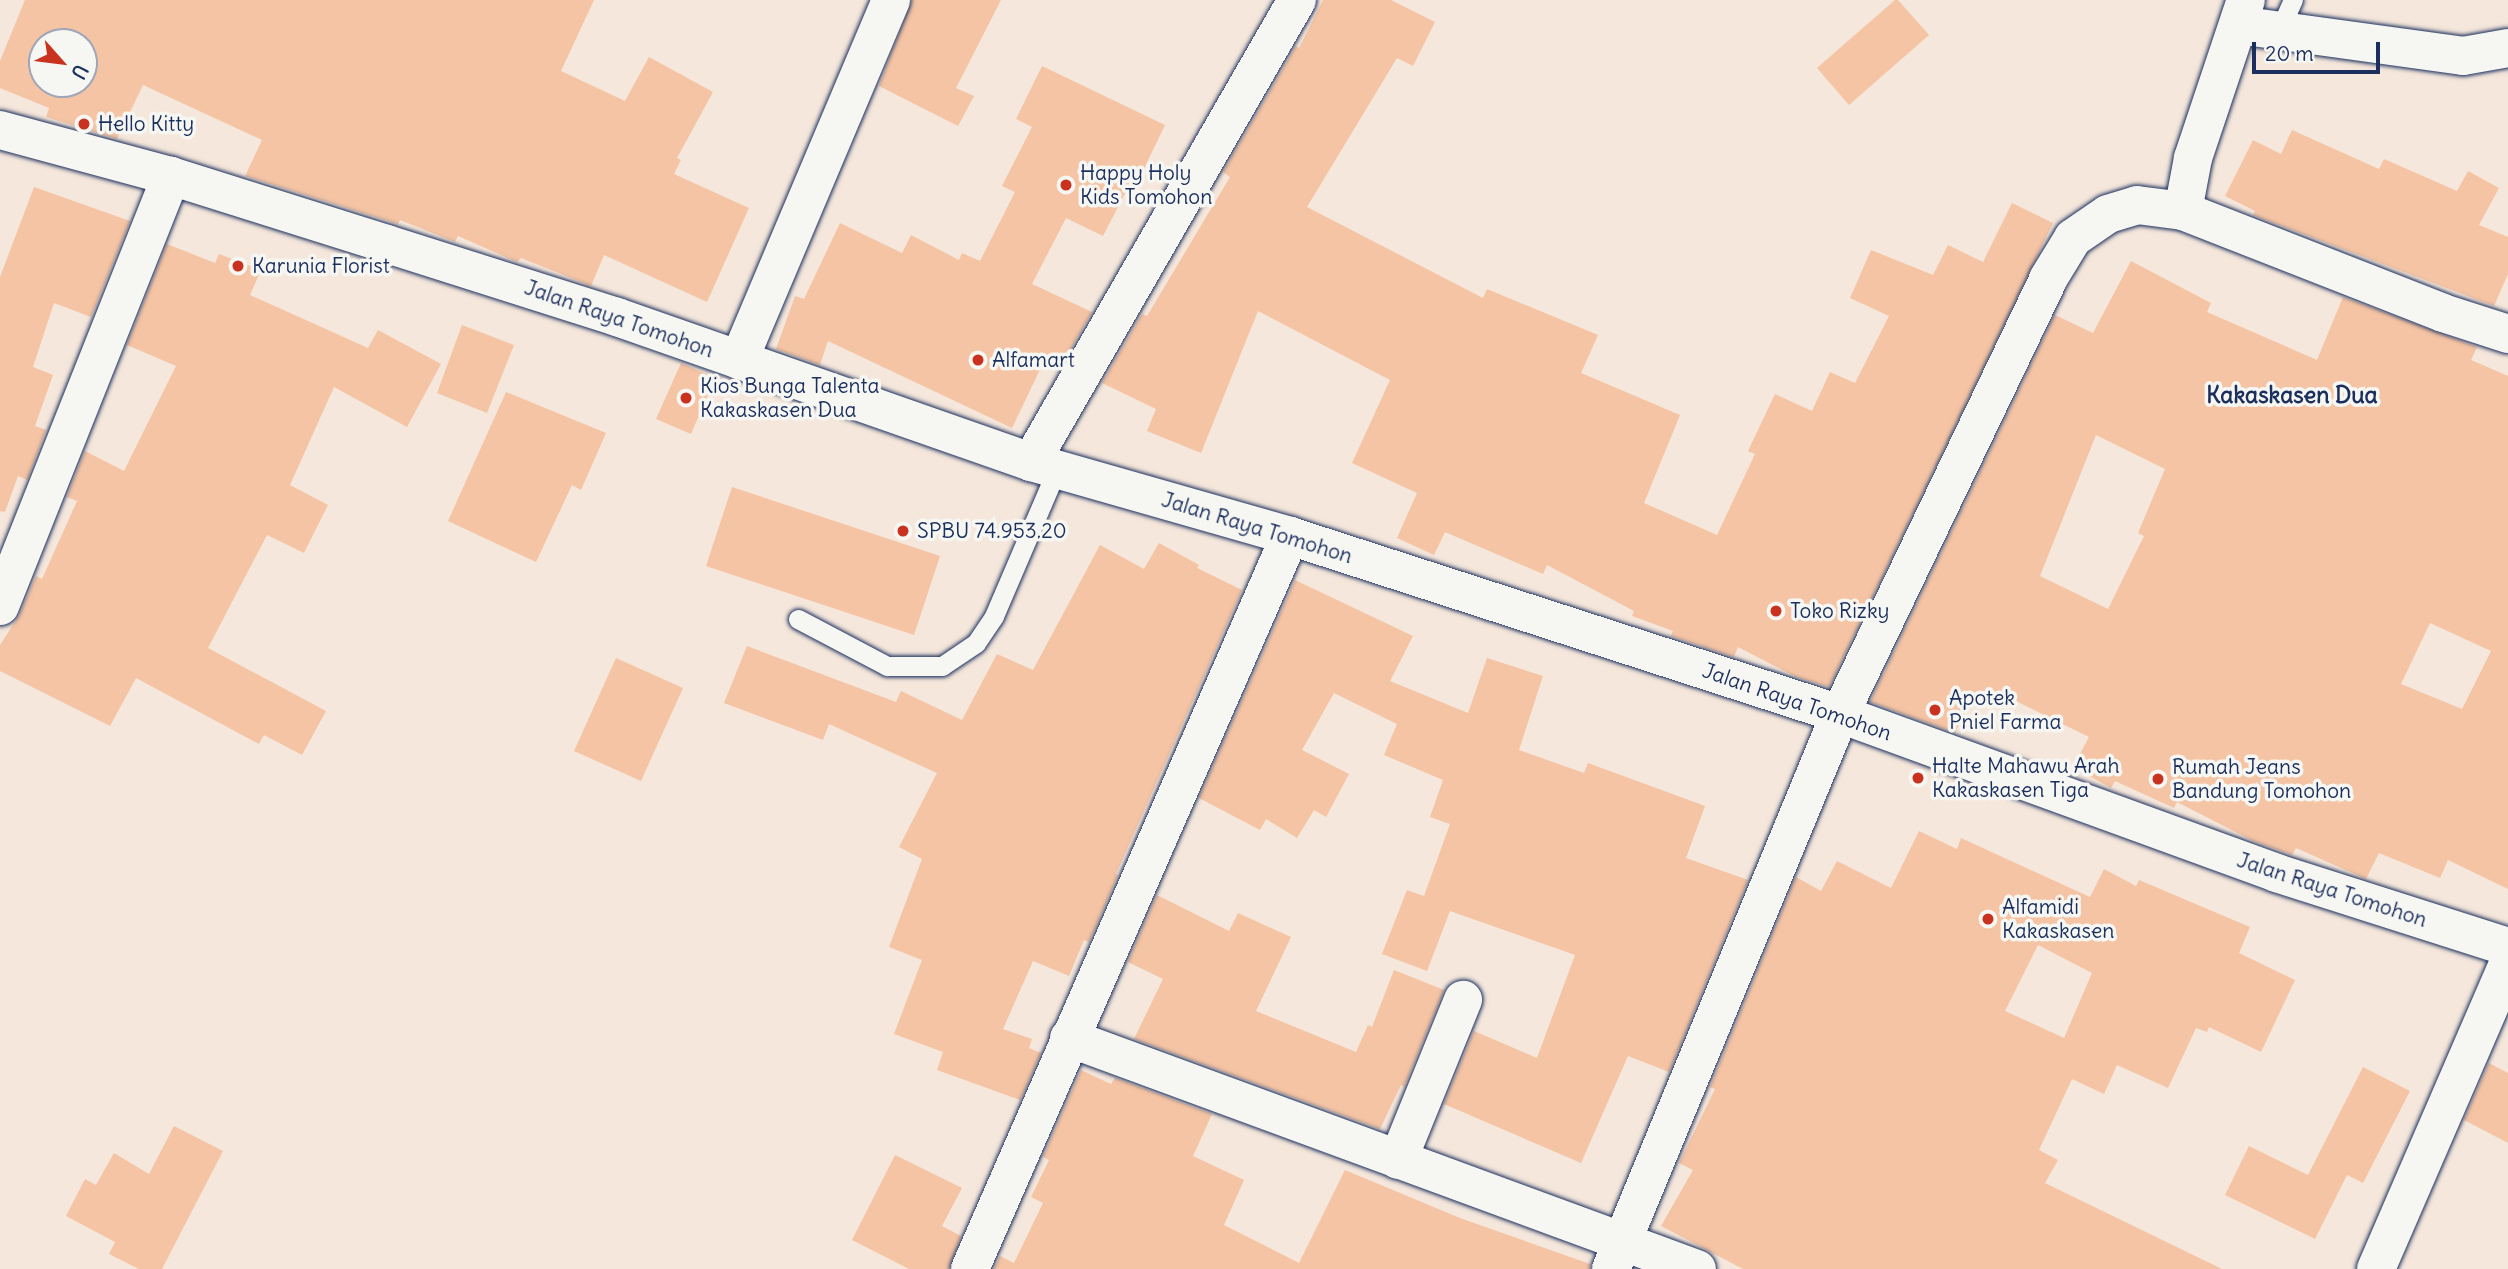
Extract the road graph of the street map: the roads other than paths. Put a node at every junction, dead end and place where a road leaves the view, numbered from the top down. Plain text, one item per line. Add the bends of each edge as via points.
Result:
1 (891, 0) edge
2 (1297, 0) edge
3 (2242, 13) edge
4 (2286, 16) edge
5 (2508, 48) edge
6 (0, 130) edge
7 (171, 176) junction
8 (2183, 211) junction
9 (2508, 334) edge
10 (739, 360) junction
11 (1044, 466) junction
12 (1290, 536) junction
13 (0, 606) edge
14 (798, 619) dead end
15 (1840, 714) junction
16 (2508, 947) edge
17 (2508, 964) edge
18 (1463, 1000) dead end
19 (1069, 1038) junction
20 (1398, 1160) junction
21 (1617, 1256) edge
22 (970, 1269) edge
23 (1697, 1269) edge
24 (2376, 1269) edge

1 - 10 main road
2 - 11 main road
3 - 4 main road
3 - 8 main road via 2193,158
4 - 5 main road via 2463,56
6 - 7 main road, Jalan Raya Tomohon
7 - 10 main road, Jalan Raya Tomohon
7 - 13 main road
8 - 9 main road
8 - 15 main road via 2137,205 2108,214 2073,238 2048,279
10 - 11 main road, Jalan Raya Tomohon
11 - 12 main road, Jalan Raya Tomohon
11 - 14 lane via 993,616 976,643 942,666 887,666
12 - 15 main road, Jalan Raya Tomohon
12 - 19 main road
15 - 16 main road, Jalan Raya Tomohon via 2276,873
15 - 21 main road
17 - 24 main road
18 - 20 main road
19 - 20 main road
19 - 22 main road
20 - 21 main road
21 - 23 main road

